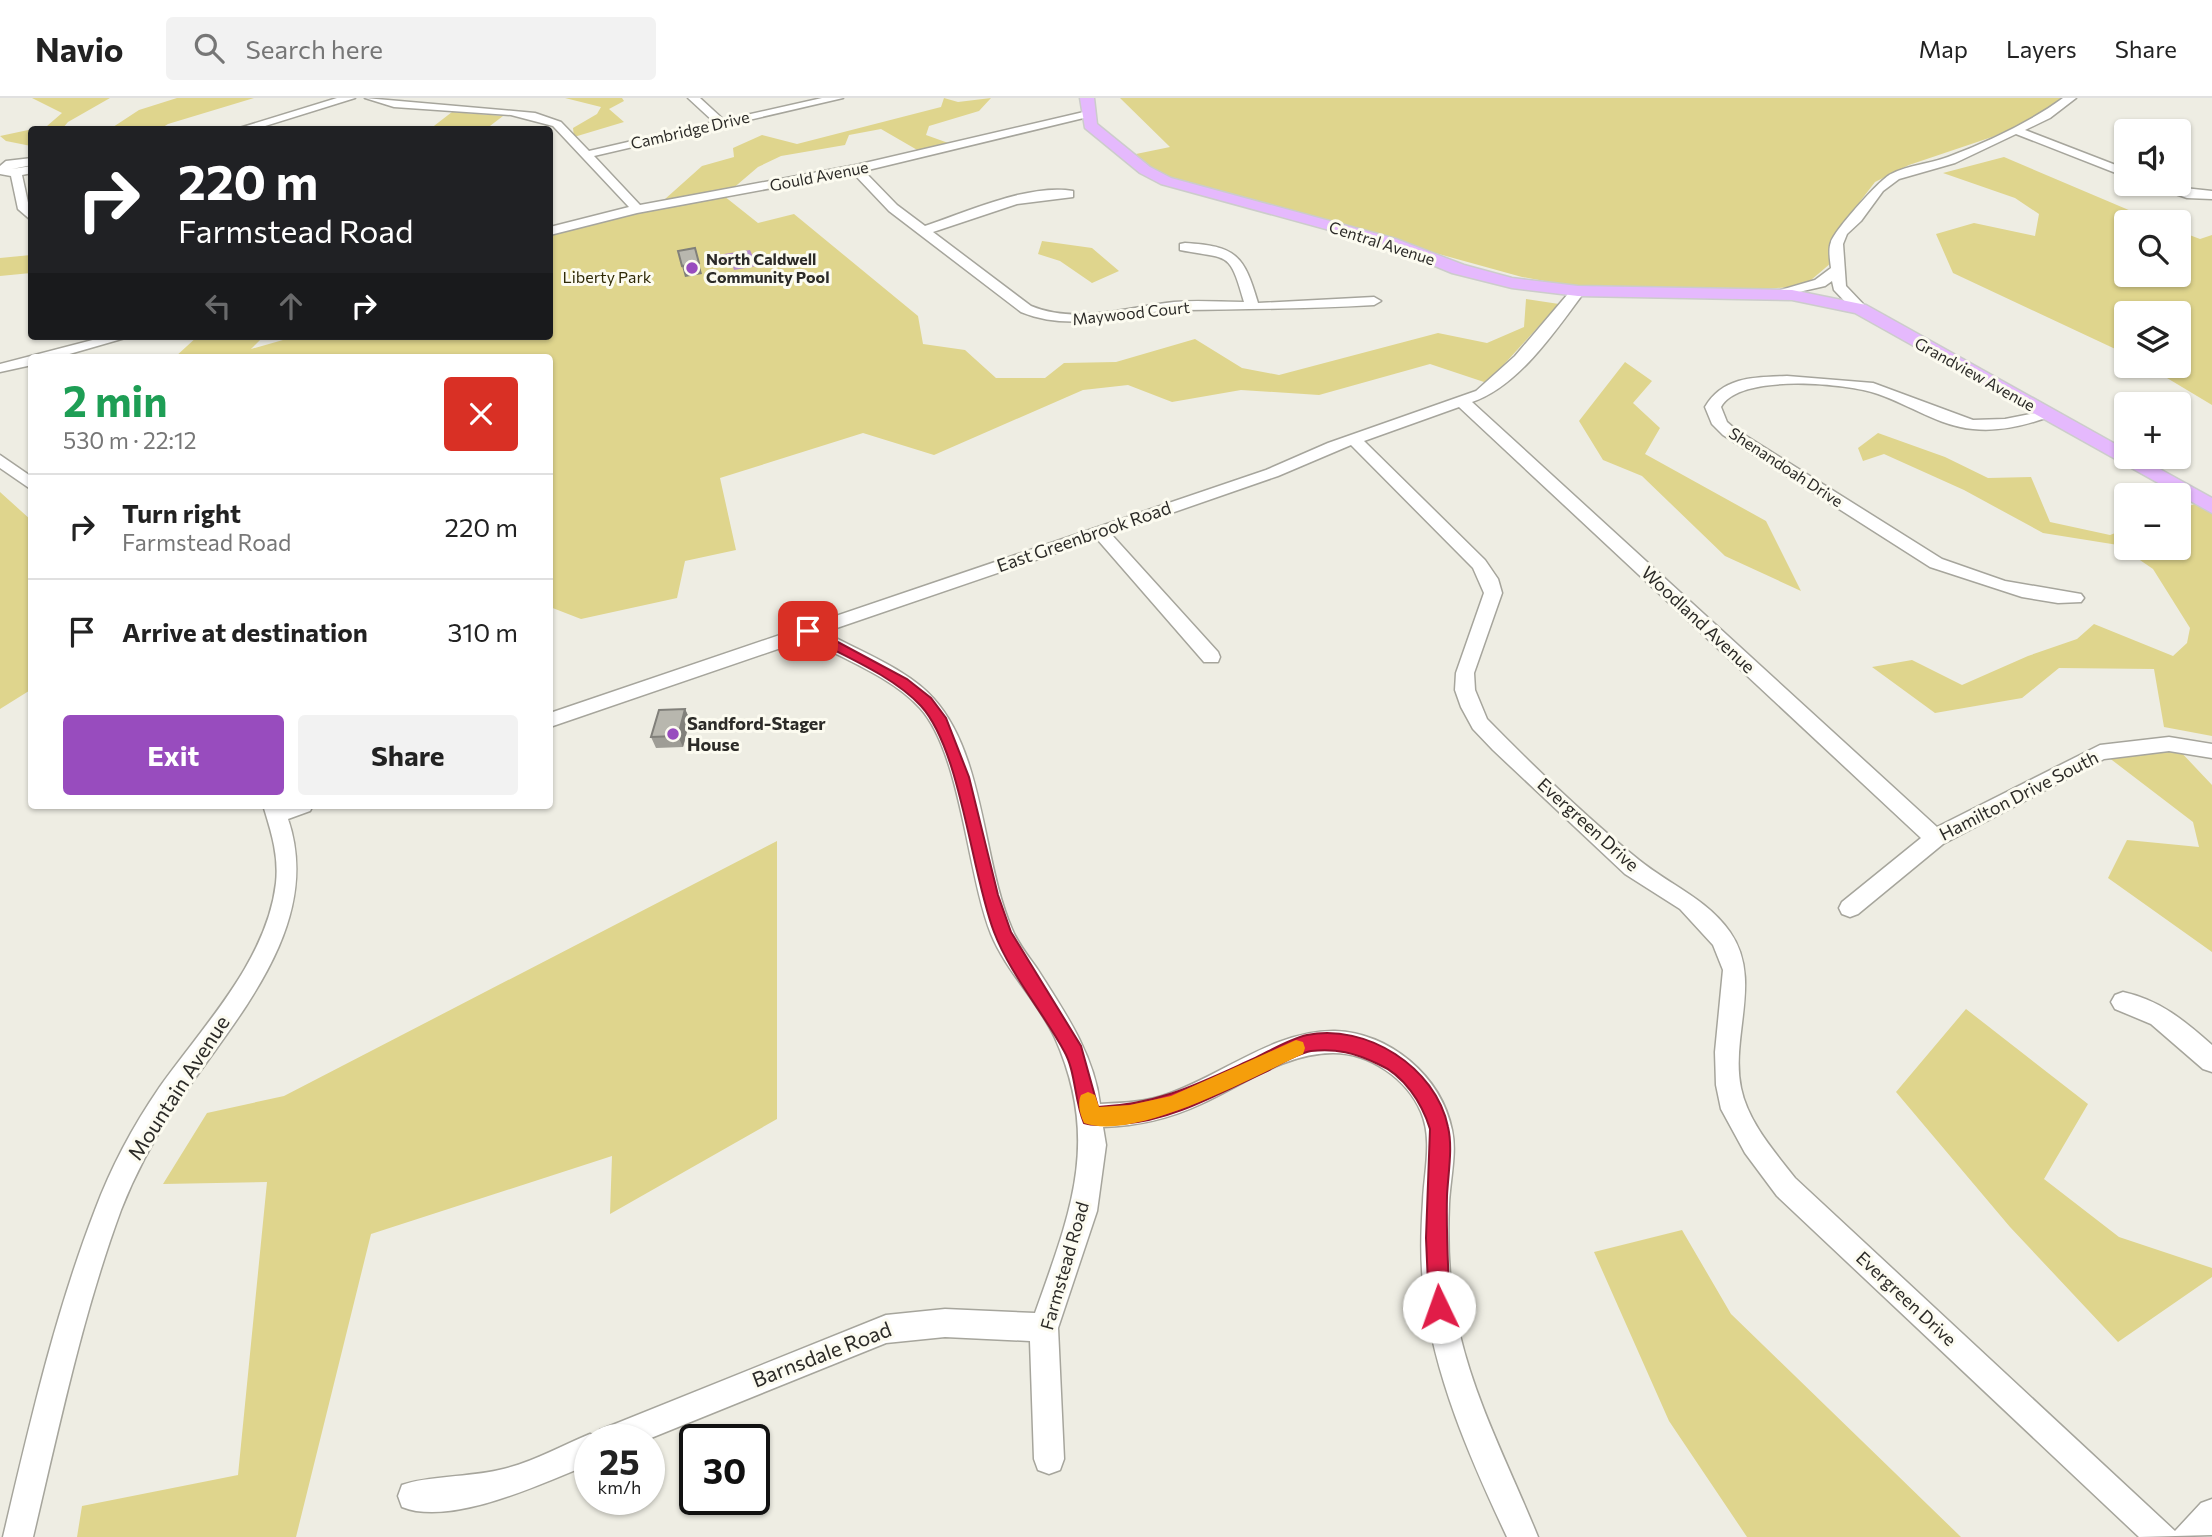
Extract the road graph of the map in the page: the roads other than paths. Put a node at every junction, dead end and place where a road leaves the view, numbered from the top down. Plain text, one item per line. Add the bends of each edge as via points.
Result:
1 (349, 98) edge
2 (371, 98) edge
3 (694, 98) edge
4 (837, 98) edge
5 (2070, 98) edge
6 (1087, 106) edge
7 (720, 122) junction
8 (252, 126) edge
9 (2015, 130) junction
10 (585, 155) junction
11 (28, 161) edge
12 (2114, 168) edge
13 (856, 169) junction
14 (28, 170) edge
15 (16, 173) junction
16 (1069, 194) dead end
17 (2191, 194) edge
18 (2212, 195) edge
19 (637, 209) junction
20 (28, 213) edge
21 (553, 230) edge
22 (926, 230) junction
23 (1185, 247) dead end
24 (1836, 271) junction
25 (1578, 290) junction
26 (1723, 293) joint
27 (1777, 293) junction
28 (1374, 301) dead end
29 (1252, 308) junction
30 (1860, 310) junction
31 (109, 340) edge
32 (54, 354) edge
33 (28, 361) edge
34 (0, 368) edge
35 (1461, 401) junction
36 (2046, 413) junction
37 (1353, 439) junction
38 (0, 460) edge
39 (28, 482) edge
40 (2212, 507) edge
41 (1100, 532) junction
42 (2075, 598) dead end
43 (808, 631) junction
44 (1211, 657) dead end
45 (553, 719) edge
46 (2212, 751) edge
47 (275, 809) edge
48 (1935, 838) junction
49 (1850, 908) dead end
50 (2123, 1002) dead end
51 (2212, 1061) edge
52 (1091, 1116) junction
53 (1044, 1328) junction
54 (650, 1424) edge
55 (574, 1455) edge
56 (1049, 1459) dead end
57 (413, 1496) dead end
58 (2212, 1514) edge
59 (18, 1537) edge
60 (1523, 1537) edge
61 (2162, 1537) edge
62 (2188, 1537) edge

1 - 8 street
2 - 10 street via 537,117 557,124
3 - 7 street
4 - 7 street, Cambridge Drive
5 - 9 street via 2062,107
6 - 13 street, Gould Avenue
6 - 25 main road, Central Avenue via 1090,125 1145,170 1178,186 1390,242 1483,276
7 - 10 street, Cambridge Drive
9 - 12 street
9 - 24 street via 1947,162 1888,181 1840,232
10 - 19 street
11 - 15 street via 10,164 2,171
13 - 19 street, Gould Avenue
13 - 22 street, Maywood Court via 893,208
14 - 15 street
15 - 20 street
16 - 22 street via 998,206
17 - 18 street
19 - 21 street, Gould Avenue
22 - 29 street, Maywood Court via 1026,309 1043,316 1076,320 1177,306
23 - 29 street via 1230,253 1239,264
24 - 27 street via 1820,283
24 - 30 street via 1839,288
25 - 26 main road, Central Avenue
25 - 35 street, East Greenbrook Road via 1498,383
26 - 27 main road, Grandview Avenue
27 - 30 main road, Grandview Avenue
28 - 29 street, Maywood Court
30 - 36 main road, Grandview Avenue
31 - 32 street
33 - 34 street
35 - 37 street, East Greenbrook Road
35 - 48 street, Woodland Avenue
36 - 40 main road, Grandview Avenue
36 - 42 street, Shenandoah Drive via 2008,424 1964,423 1875,388 1816,382 1741,384 1723,393 1713,407 1728,432 1936,564 2055,597
37 - 41 street, East Greenbrook Road via 1272,473
37 - 61 street, Evergreen Drive via 1489,579 1491,605 1465,673 1465,690 1480,724 1633,868 1688,903 1722,939 1735,970 1727,1085 1734,1109 1762,1155 1786,1187
38 - 39 street
41 - 43 street, East Greenbrook Road
41 - 44 street
43 - 45 street, East Greenbrook Road
43 - 52 street, Farmstead Road via 902,683 926,702 941,722 962,777 989,895 1003,935 1075,1052
46 - 48 street, Hamilton Drive South via 2169,744 2100,752
47 - 59 street, Mountain Avenue via 284,831 287,870 269,940 241,995 144,1134 109,1208 71,1325
48 - 49 street, Hamilton Drive South
50 - 51 street via 2139,1005 2165,1020
52 - 53 street, Farmstead Road via 1093,1145 1084,1211
52 - 60 street via 1130,1114 1173,1104 1306,1044 1356,1045 1393,1062 1410,1076 1433,1110 1439,1129 1439,1307 1475,1423
53 - 54 street, Barnsdale Road via 962,1321 886,1329
53 - 56 street, Farmstead Road
55 - 57 street via 502,1485
58 - 62 street

